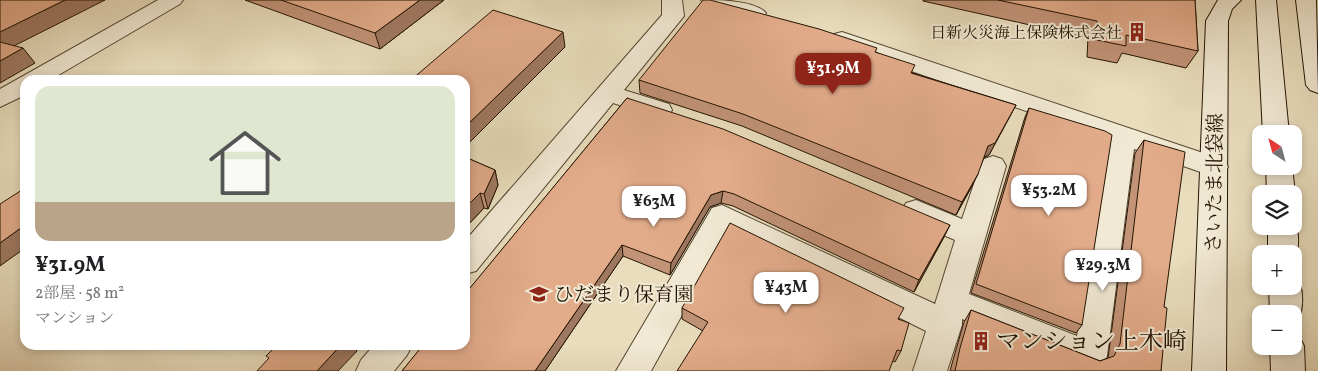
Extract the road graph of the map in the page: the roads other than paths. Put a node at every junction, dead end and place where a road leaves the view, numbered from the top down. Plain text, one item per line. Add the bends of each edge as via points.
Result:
1 (173, 0) edge
2 (672, 0) edge
3 (711, 0) edge
4 (1231, 0) edge
5 (1266, 0) edge
6 (1306, 0) edge
7 (777, 20) edge
8 (824, 34) edge
9 (42, 75) edge
10 (1318, 85) edge
11 (20, 88) edge
12 (607, 93) junction
13 (0, 99) edge
14 (678, 116) edge
15 (1275, 125) edge
16 (1123, 135) junction
17 (993, 166) dead end
18 (1215, 167) junction
19 (892, 201) edge
20 (972, 235) junction
21 (470, 256) edge
22 (949, 313) junction
23 (391, 350) edge
24 (1287, 355) edge
25 (373, 371) edge
26 (633, 371) edge
27 (930, 371) edge
28 (1209, 371) edge
29 (1288, 371) edge

1 - 9 street
2 - 12 street via 674,16
3 - 7 street
4 - 18 street, さいたま北袋線 via 1223,6 1217,20
5 - 15 street
6 - 10 street
8 - 16 street via 880,50
11 - 13 street
12 - 14 street
12 - 21 street
16 - 18 street
16 - 22 street via 1090,356
17 - 20 street
18 - 28 street, さいたま北袋線
19 - 20 street
20 - 22 street
22 - 26 street via 722,216
22 - 27 street
23 - 25 street
24 - 29 street

